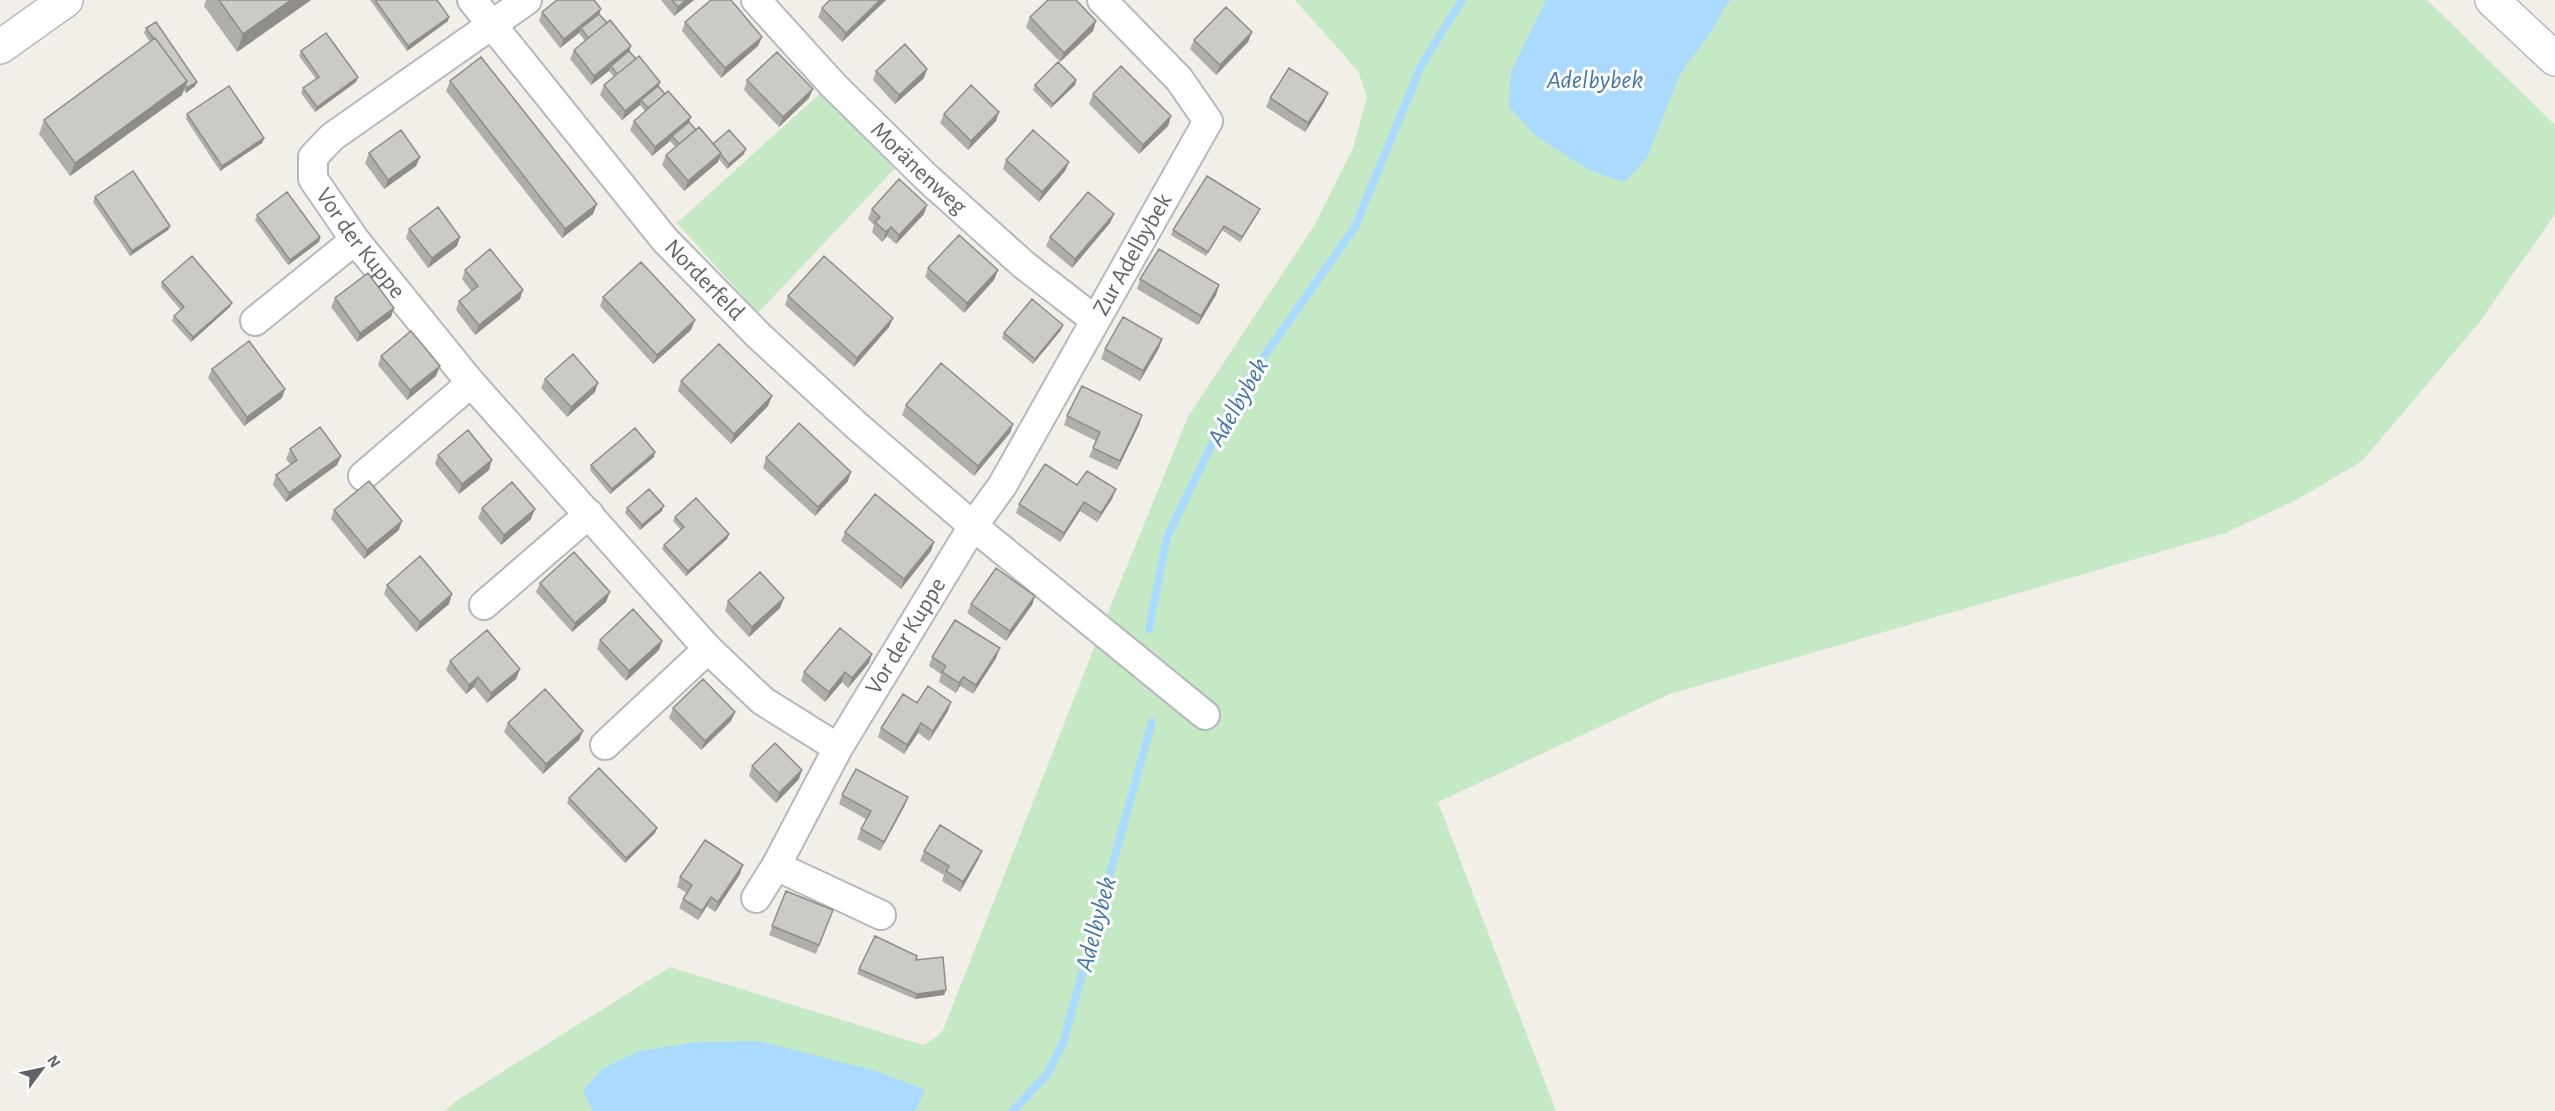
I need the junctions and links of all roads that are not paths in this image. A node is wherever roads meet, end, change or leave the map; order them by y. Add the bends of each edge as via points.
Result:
1 (66, 0) edge
2 (472, 0) edge
3 (527, 0) edge
4 (756, 0) edge
5 (1102, 0) edge
6 (2492, 0) edge
7 (491, 25) junction
8 (0, 46) edge
9 (2555, 59) edge
10 (355, 240) junction
11 (1095, 320) junction
12 (255, 321) dead end
13 (471, 383) junction
14 (363, 476) dead end
15 (589, 514) junction
16 (973, 526) junction
17 (484, 605) dead end
18 (708, 649) junction
19 (1205, 715) dead end
20 (605, 745) dead end
21 (838, 748) junction
22 (776, 866) junction
23 (756, 898) dead end
24 (881, 915) dead end

1 - 8 main road
2 - 7 street, Norderfeld
3 - 7 street
4 - 11 street, Moränenweg via 833,85 926,177 1024,265
5 - 11 street, Zur Adelbybek via 1179,79 1208,121
6 - 9 main road
7 - 10 street, Vor der Kuppe via 332,137 313,157 313,178
7 - 16 street, Norderfeld via 665,240 758,335
10 - 12 street
10 - 13 street, Vor der Kuppe
11 - 16 street, Zur Adelbybek via 1002,486
13 - 14 street
13 - 15 street, Vor der Kuppe
15 - 17 street
15 - 18 street, Vor der Kuppe
16 - 19 street, Norderfeld
16 - 21 street, Vor der Kuppe
18 - 20 street
18 - 21 street, Vor der Kuppe via 764,701
21 - 22 street, Vor der Kuppe
22 - 23 street, Vor der Kuppe
22 - 24 street

